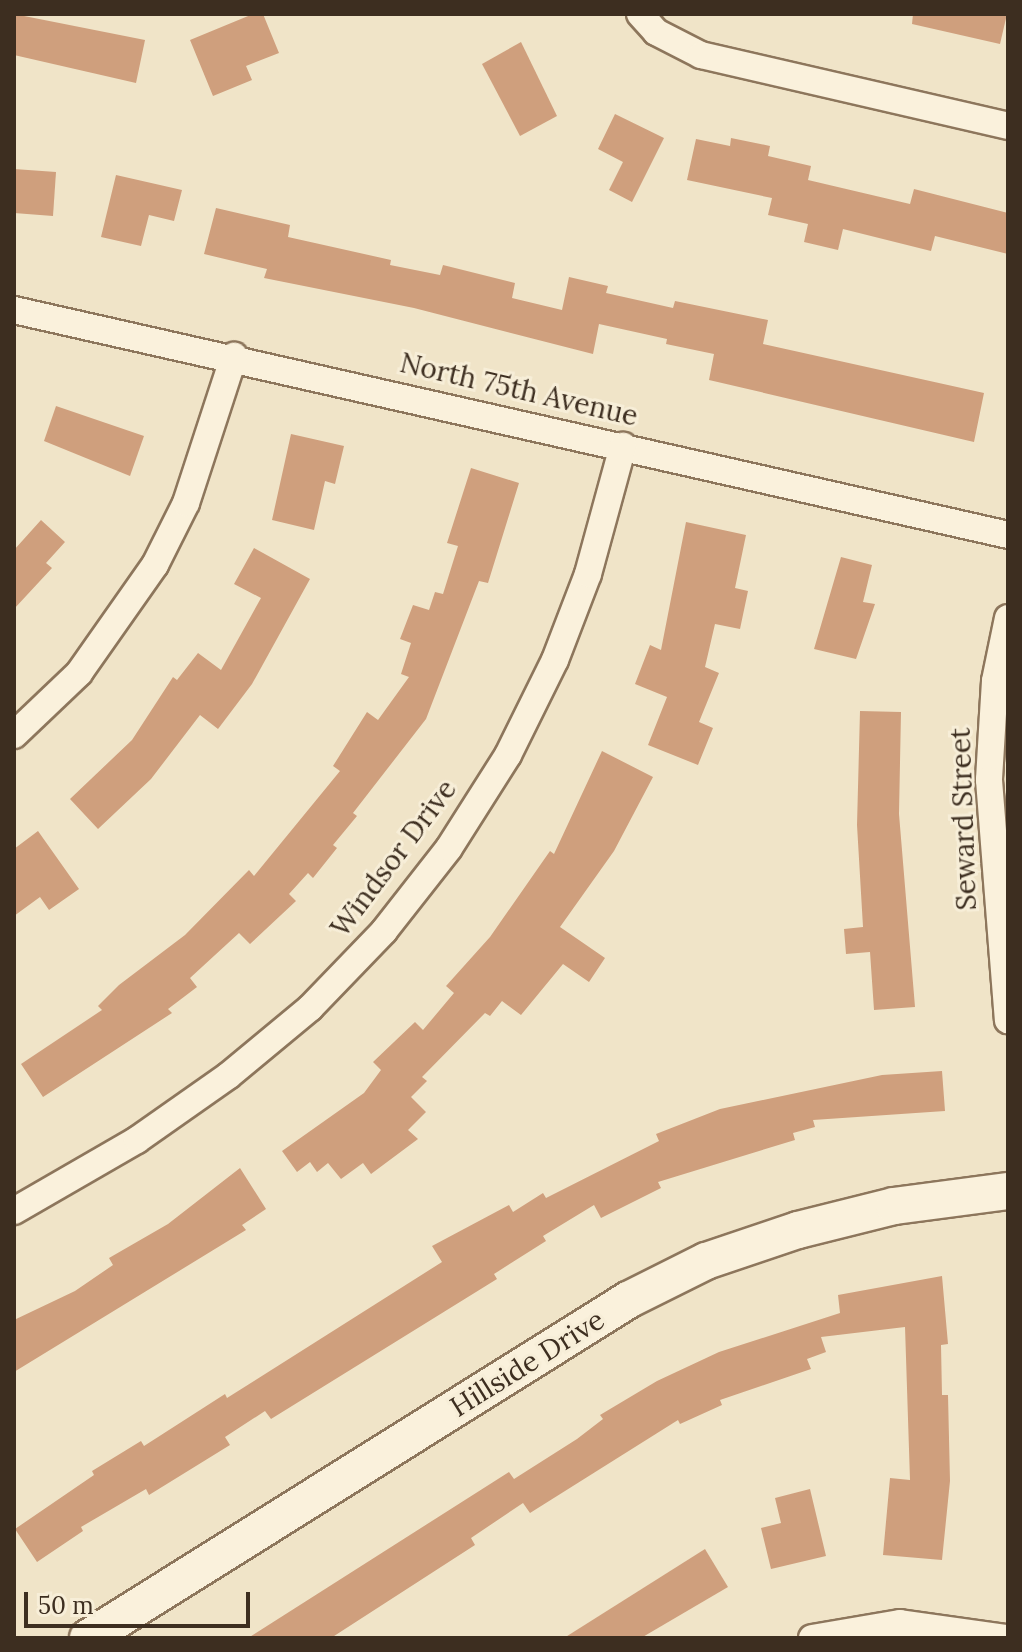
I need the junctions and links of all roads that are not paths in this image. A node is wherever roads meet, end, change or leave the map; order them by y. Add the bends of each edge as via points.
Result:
1 (640, 14) edge
2 (1008, 126) edge
3 (14, 310) edge
4 (234, 356) junction
5 (623, 446) junction
6 (1008, 535) edge
7 (1008, 618) edge
8 (14, 735) edge
9 (1008, 1020) edge
10 (1008, 1191) edge
11 (14, 1211) edge
12 (88, 1638) edge
13 (812, 1638) edge
14 (1007, 1638) edge

1 - 2 street via 677,46 701,55
3 - 4 street, North 75th Avenue
4 - 5 street, North 75th Avenue
4 - 8 street via 191,489 155,565 79,673
5 - 6 street, North 75th Avenue
5 - 11 street, Windsor Drive via 588,574 555,660 508,755 458,834 384,931 310,1008 228,1076 137,1140
7 - 9 street, Seward Street via 995,681 989,780
10 - 12 street, Hillside Drive via 894,1206 706,1261 628,1300
13 - 14 street via 900,1623

